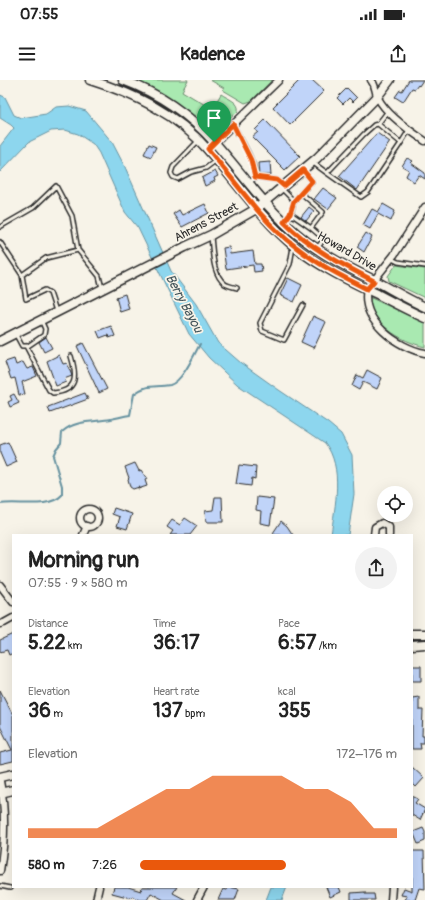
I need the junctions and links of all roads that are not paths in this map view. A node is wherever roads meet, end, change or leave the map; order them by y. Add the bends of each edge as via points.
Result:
1 (90, 80) edge
2 (123, 80) edge
3 (279, 80) edge
4 (371, 80) edge
5 (390, 80) edge
6 (106, 82) edge
7 (377, 97) junction
8 (388, 111) junction
9 (233, 124) junction
10 (378, 124) junction
11 (409, 130) junction
12 (199, 140) junction
13 (425, 141) edge
14 (214, 142) junction
15 (401, 143) junction
16 (208, 149) junction
17 (217, 160) junction
18 (312, 162) junction
19 (303, 170) junction
20 (327, 173) junction
21 (252, 180) junction
22 (283, 187) junction
23 (301, 193) junction
24 (294, 201) junction
25 (265, 202) junction
26 (425, 207) edge
27 (256, 209) junction
28 (290, 214) junction
29 (284, 222) junction
30 (0, 227) edge
31 (311, 228) junction
32 (211, 235) junction
33 (0, 242) edge
34 (293, 245) junction
35 (316, 249) junction
36 (78, 250) junction
37 (391, 258) junction
38 (425, 266) edge
39 (22, 275) junction
40 (374, 281) junction
41 (237, 288) dead end
42 (367, 289) junction
43 (102, 290) junction
44 (303, 306) dead end
45 (425, 307) edge
46 (57, 313) junction
47 (425, 318) edge
48 (41, 320) junction
49 (15, 333) junction
50 (0, 341) edge
51 (26, 346) junction
52 (425, 353) edge
53 (71, 356) dead end
54 (87, 526) dead end
55 (83, 534) edge
56 (374, 534) edge
57 (389, 534) edge
58 (0, 585) edge
59 (12, 601) edge
60 (12, 619) edge
61 (0, 624) edge
62 (413, 634) edge
63 (424, 634) edge
64 (424, 644) edge
65 (413, 645) edge
66 (12, 774) edge
67 (0, 777) edge
68 (0, 781) edge
69 (12, 790) edge
70 (1, 793) edge
71 (0, 871) edge
72 (0, 886) edge
73 (10, 888) dead end
74 (99, 888) edge
75 (203, 888) edge
76 (392, 888) edge
77 (96, 900) edge
78 (196, 900) edge
79 (391, 900) edge

1 - 6 main road, Howard Drive
2 - 14 main road, Howard Drive via 144,88 174,107
3 - 9 street
4 - 7 street via 376,86
5 - 7 main road, Ahrens Street
6 - 12 main road, Howard Drive via 159,108
7 - 8 street
7 - 18 main road, Ahrens Street
8 - 10 lane
8 - 11 street
9 - 14 street
9 - 21 lane via 251,160
10 - 15 lane
10 - 20 lane via 364,134
11 - 13 street
11 - 15 lane
12 - 16 main road, Howard Drive
12 - 17 lane via 173,168 173,177 178,179 206,168
14 - 16 street
14 - 21 main road, Howard Drive
15 - 20 lane via 368,192 361,197
16 - 17 main road, Howard Drive
17 - 27 main road, Howard Drive
18 - 19 main road, Ahrens Street
18 - 20 lane
19 - 22 main road, Ahrens Street
19 - 23 lane via 312,181
21 - 22 lane via 277,180
21 - 25 main road, Howard Drive
22 - 24 lane
22 - 25 main road, Ahrens Street
23 - 24 lane
23 - 31 lane via 323,212
24 - 28 lane
25 - 27 main road, Ahrens Street
25 - 29 main road, Howard Drive
26 - 37 street
27 - 32 main road, Ahrens Street
27 - 34 main road, Howard Drive
28 - 29 lane
28 - 31 lane
29 - 35 main road, Howard Drive
30 - 36 lane via 33,208 56,186 72,216
31 - 35 lane via 324,239
32 - 41 lane via 214,263 219,276 225,284
32 - 43 main road, Ahrens Street
33 - 39 lane
34 - 42 main road, Howard Drive via 333,272
34 - 44 lane via 290,264 260,323 262,331 284,340
35 - 40 main road, Howard Drive
36 - 39 lane via 46,258
36 - 43 lane via 99,276
37 - 38 lane via 398,262
37 - 40 street
39 - 46 lane via 26,299 45,290 50,293
40 - 42 street
40 - 45 main road, Howard Drive
42 - 47 main road, Howard Drive
42 - 52 street via 367,305 376,324 397,342
43 - 46 main road, Ahrens Street
46 - 48 main road, Ahrens Street
48 - 49 main road, Ahrens Street
48 - 51 lane via 45,329 44,335
49 - 50 main road, Ahrens Street
49 - 51 lane via 22,346
51 - 53 lane via 48,390 53,392 72,387 74,366
54 - 55 street
56 - 57 street via 374,527 382,523 389,527
58 - 59 street
60 - 61 street
62 - 63 main road
63 - 64 main road
64 - 65 main road
66 - 67 main road
68 - 70 street
69 - 70 main road
70 - 71 street via 4,839
72 - 73 lane
74 - 77 street
75 - 78 street
76 - 79 street

